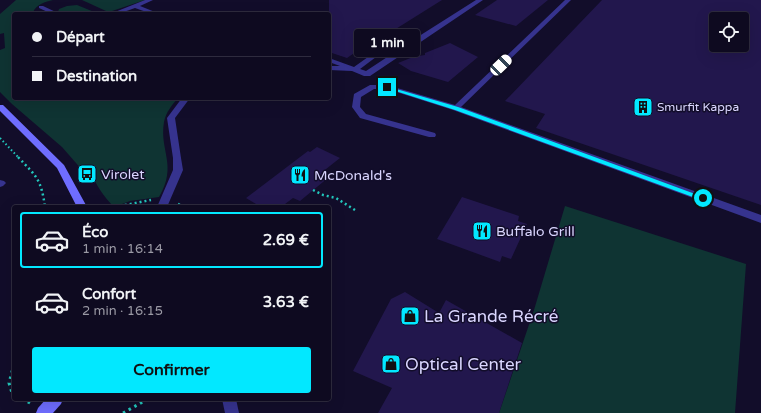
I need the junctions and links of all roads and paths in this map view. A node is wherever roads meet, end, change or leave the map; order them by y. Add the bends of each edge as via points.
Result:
1 (150, 0) edge
2 (480, 0) edge
3 (568, 0) edge
4 (135, 6) junction
5 (41, 7) dead end
6 (52, 12) edge
7 (118, 12) edge
8 (152, 12) edge
9 (406, 47) junction
10 (331, 61) edge
11 (331, 68) edge
12 (355, 69) junction
13 (184, 100) edge
14 (0, 107) edge
15 (456, 108) junction
16 (432, 135) dead end
17 (0, 138) edge
18 (313, 190) dead end
19 (158, 204) edge
20 (46, 205) edge
21 (81, 205) edge
22 (124, 205) edge
23 (355, 210) dead end
24 (761, 219) edge
25 (12, 372) edge
26 (12, 393) edge
27 (54, 401) edge
28 (144, 401) edge
29 (229, 401) edge
30 (43, 413) edge
31 (122, 413) edge
32 (232, 413) edge

1 - 4 street
2 - 9 street
3 - 15 street
4 - 7 street
4 - 8 street
5 - 6 street
9 - 12 street via 391,43
9 - 12 street via 368,74
10 - 12 street
11 - 12 street
13 - 19 street via 171,118 178,170
14 - 21 main road via 61,167
15 - 16 street via 387,87 373,87 357,96 356,107 364,116
15 - 24 street
17 - 20 path via 37,177
18 - 23 path via 336,198
19 - 22 path
25 - 26 path via 9,383
27 - 30 main road
28 - 31 path
29 - 32 street

